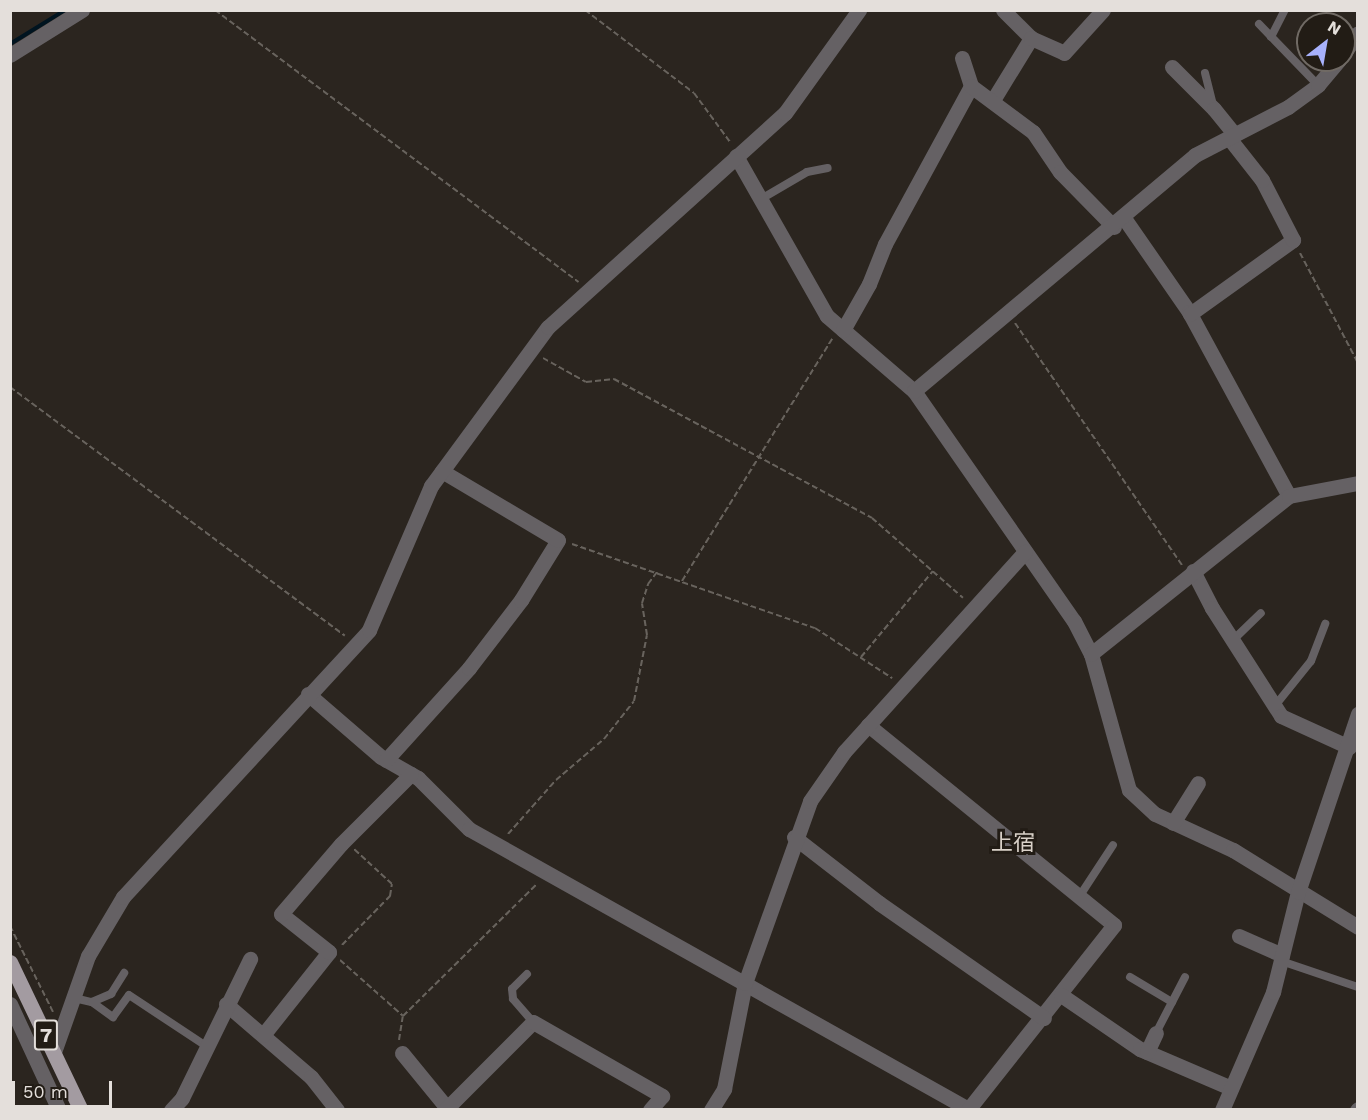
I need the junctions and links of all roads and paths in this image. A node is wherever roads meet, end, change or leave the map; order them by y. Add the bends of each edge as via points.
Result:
1 (82, 10) edge
2 (215, 10) edge
3 (585, 10) edge
4 (859, 10) edge
5 (1003, 10) edge
6 (1102, 10) edge
7 (1286, 10) edge
8 (1260, 24) dead end
9 (1271, 37) junction
10 (1031, 38) junction
11 (10, 55) edge
12 (962, 58) dead end
13 (1172, 67) dead end
14 (1329, 72) edge
15 (1205, 73) dead end
16 (1318, 85) junction
17 (971, 86) junction
18 (993, 100) junction
19 (1214, 109) junction
20 (1232, 137) junction
21 (736, 156) junction
22 (828, 168) dead end
23 (761, 199) junction
24 (1119, 222) junction
25 (1293, 240) junction
26 (587, 288) junction
27 (1008, 314) junction
28 (1190, 314) junction
29 (842, 328) junction
30 (530, 351) junction
31 (1358, 363) edge
32 (10, 387) edge
33 (915, 391) junction
34 (759, 457) junction
35 (442, 471) junction
36 (1358, 483) edge
37 (1289, 496) junction
38 (558, 540) junction
39 (1025, 552) junction
40 (933, 571) junction
41 (657, 572) junction
42 (1191, 573) junction
43 (682, 581) junction
44 (974, 608) junction
45 (1261, 613) dead end
46 (1325, 624) dead end
47 (1232, 642) junction
48 (357, 645) junction
49 (1091, 654) junction
50 (861, 657) junction
51 (903, 686) junction
52 (308, 694) junction
53 (1274, 707) junction
54 (1358, 714) edge
55 (868, 725) junction
56 (1349, 747) junction
57 (386, 760) junction
58 (411, 774) junction
59 (1198, 783) dead end
60 (1173, 823) junction
61 (794, 837) junction
62 (345, 840) junction
63 (498, 845) junction
64 (1113, 845) dead end
65 (547, 872) junction
66 (1298, 892) junction
67 (1079, 897) junction
68 (10, 926) edge
69 (1358, 927) edge
70 (1239, 936) dead end
71 (331, 953) junction
72 (1281, 958) junction
73 (250, 959) dead end
74 (10, 962) edge
75 (124, 974) dead end
76 (527, 974) dead end
77 (1130, 976) dead end
78 (1185, 976) dead end
79 (745, 983) junction
80 (1358, 987) edge
81 (1061, 995) junction
82 (74, 998) junction
83 (92, 1002) junction
84 (1172, 1002) junction
85 (10, 1004) edge
86 (226, 1004) junction
87 (403, 1016) junction
88 (1044, 1018) junction
89 (533, 1022) junction
90 (62, 1031) junction
91 (1156, 1033) joint
92 (263, 1035) junction
93 (206, 1046) junction
94 (54, 1052) junction
95 (1147, 1052) junction
96 (402, 1053) joint
97 (65, 1076) junction
98 (48, 1083) junction
99 (1231, 1088) junction
100 (446, 1109) edge
101 (969, 1109) edge
102 (59, 1110) edge
103 (81, 1110) edge
104 (171, 1110) edge
105 (337, 1110) edge
106 (650, 1110) edge
107 (711, 1110) edge
108 (1222, 1110) edge

1 - 11 street
2 - 26 path
3 - 21 path via 694,93 729,138
4 - 21 street via 785,113
5 - 10 street
6 - 10 street via 1064,53
7 - 9 lane
8 - 9 lane
9 - 16 lane
10 - 18 street
12 - 17 street
13 - 19 street
14 - 16 street
15 - 19 lane
16 - 20 street via 1288,107
17 - 18 street
17 - 29 street via 885,244 869,284
18 - 24 street via 1033,132 1060,172
19 - 20 street
20 - 24 street via 1195,155
20 - 25 street via 1262,180
21 - 23 street
21 - 26 street
22 - 23 lane via 807,172
23 - 29 street via 827,315
24 - 27 street
24 - 28 street
25 - 28 street
25 - 31 path
26 - 30 street
27 - 33 street
27 - 42 path
28 - 37 street
29 - 33 street
29 - 34 path
30 - 34 path via 580,381 614,379
30 - 35 street
32 - 48 path
33 - 39 street
34 - 40 path via 872,518
34 - 43 path
35 - 38 street
35 - 48 street via 413,521 379,614
36 - 37 street
37 - 42 street
38 - 41 path
38 - 57 street via 521,600 469,668
39 - 44 street
39 - 49 street via 1074,621
40 - 44 path
40 - 50 path
41 - 43 path
41 - 63 path via 642,603 647,635 634,701 604,739 556,780
42 - 47 street
42 - 49 street
43 - 50 path via 815,628
44 - 51 street
45 - 47 lane
46 - 53 lane via 1311,662
47 - 53 street
48 - 52 street
49 - 60 street via 1129,790 1155,814
50 - 51 path
51 - 55 street
52 - 57 street
52 - 82 street via 123,897 88,956
53 - 56 street via 1281,716 1307,731
54 - 56 street
55 - 61 street via 810,801
55 - 67 street
56 - 66 street
57 - 58 street
58 - 62 street
58 - 63 street via 469,829
59 - 60 street
60 - 66 street via 1233,850
61 - 79 street
61 - 88 street via 879,903
62 - 71 path via 392,884 390,896
62 - 71 street via 281,914
63 - 65 street
64 - 67 lane
65 - 79 street
65 - 87 path
66 - 69 street
66 - 72 street
67 - 81 street via 1114,926
68 - 90 path
70 - 72 street
71 - 87 path
71 - 92 street
72 - 80 lane
72 - 99 street via 1273,992
73 - 86 street
74 - 94 main road, 7
75 - 83 lane via 111,994
76 - 89 lane via 512,989 513,999
77 - 84 lane
78 - 84 lane
79 - 101 street
79 - 107 street via 724,1089
81 - 88 street
81 - 95 street via 1118,1037
82 - 83 lane
82 - 90 street
83 - 93 lane via 113,1017 129,995
84 - 91 lane
85 - 98 street
86 - 92 street
86 - 93 street
87 - 96 path via 399,1036
88 - 101 street
89 - 100 street
89 - 106 street via 662,1096
90 - 94 street
91 - 95 street
92 - 105 street via 311,1077
93 - 104 street via 182,1098
94 - 97 main road, 7
95 - 99 street
96 - 100 street
97 - 98 street
97 - 103 main road, 7
98 - 102 street
99 - 108 street

